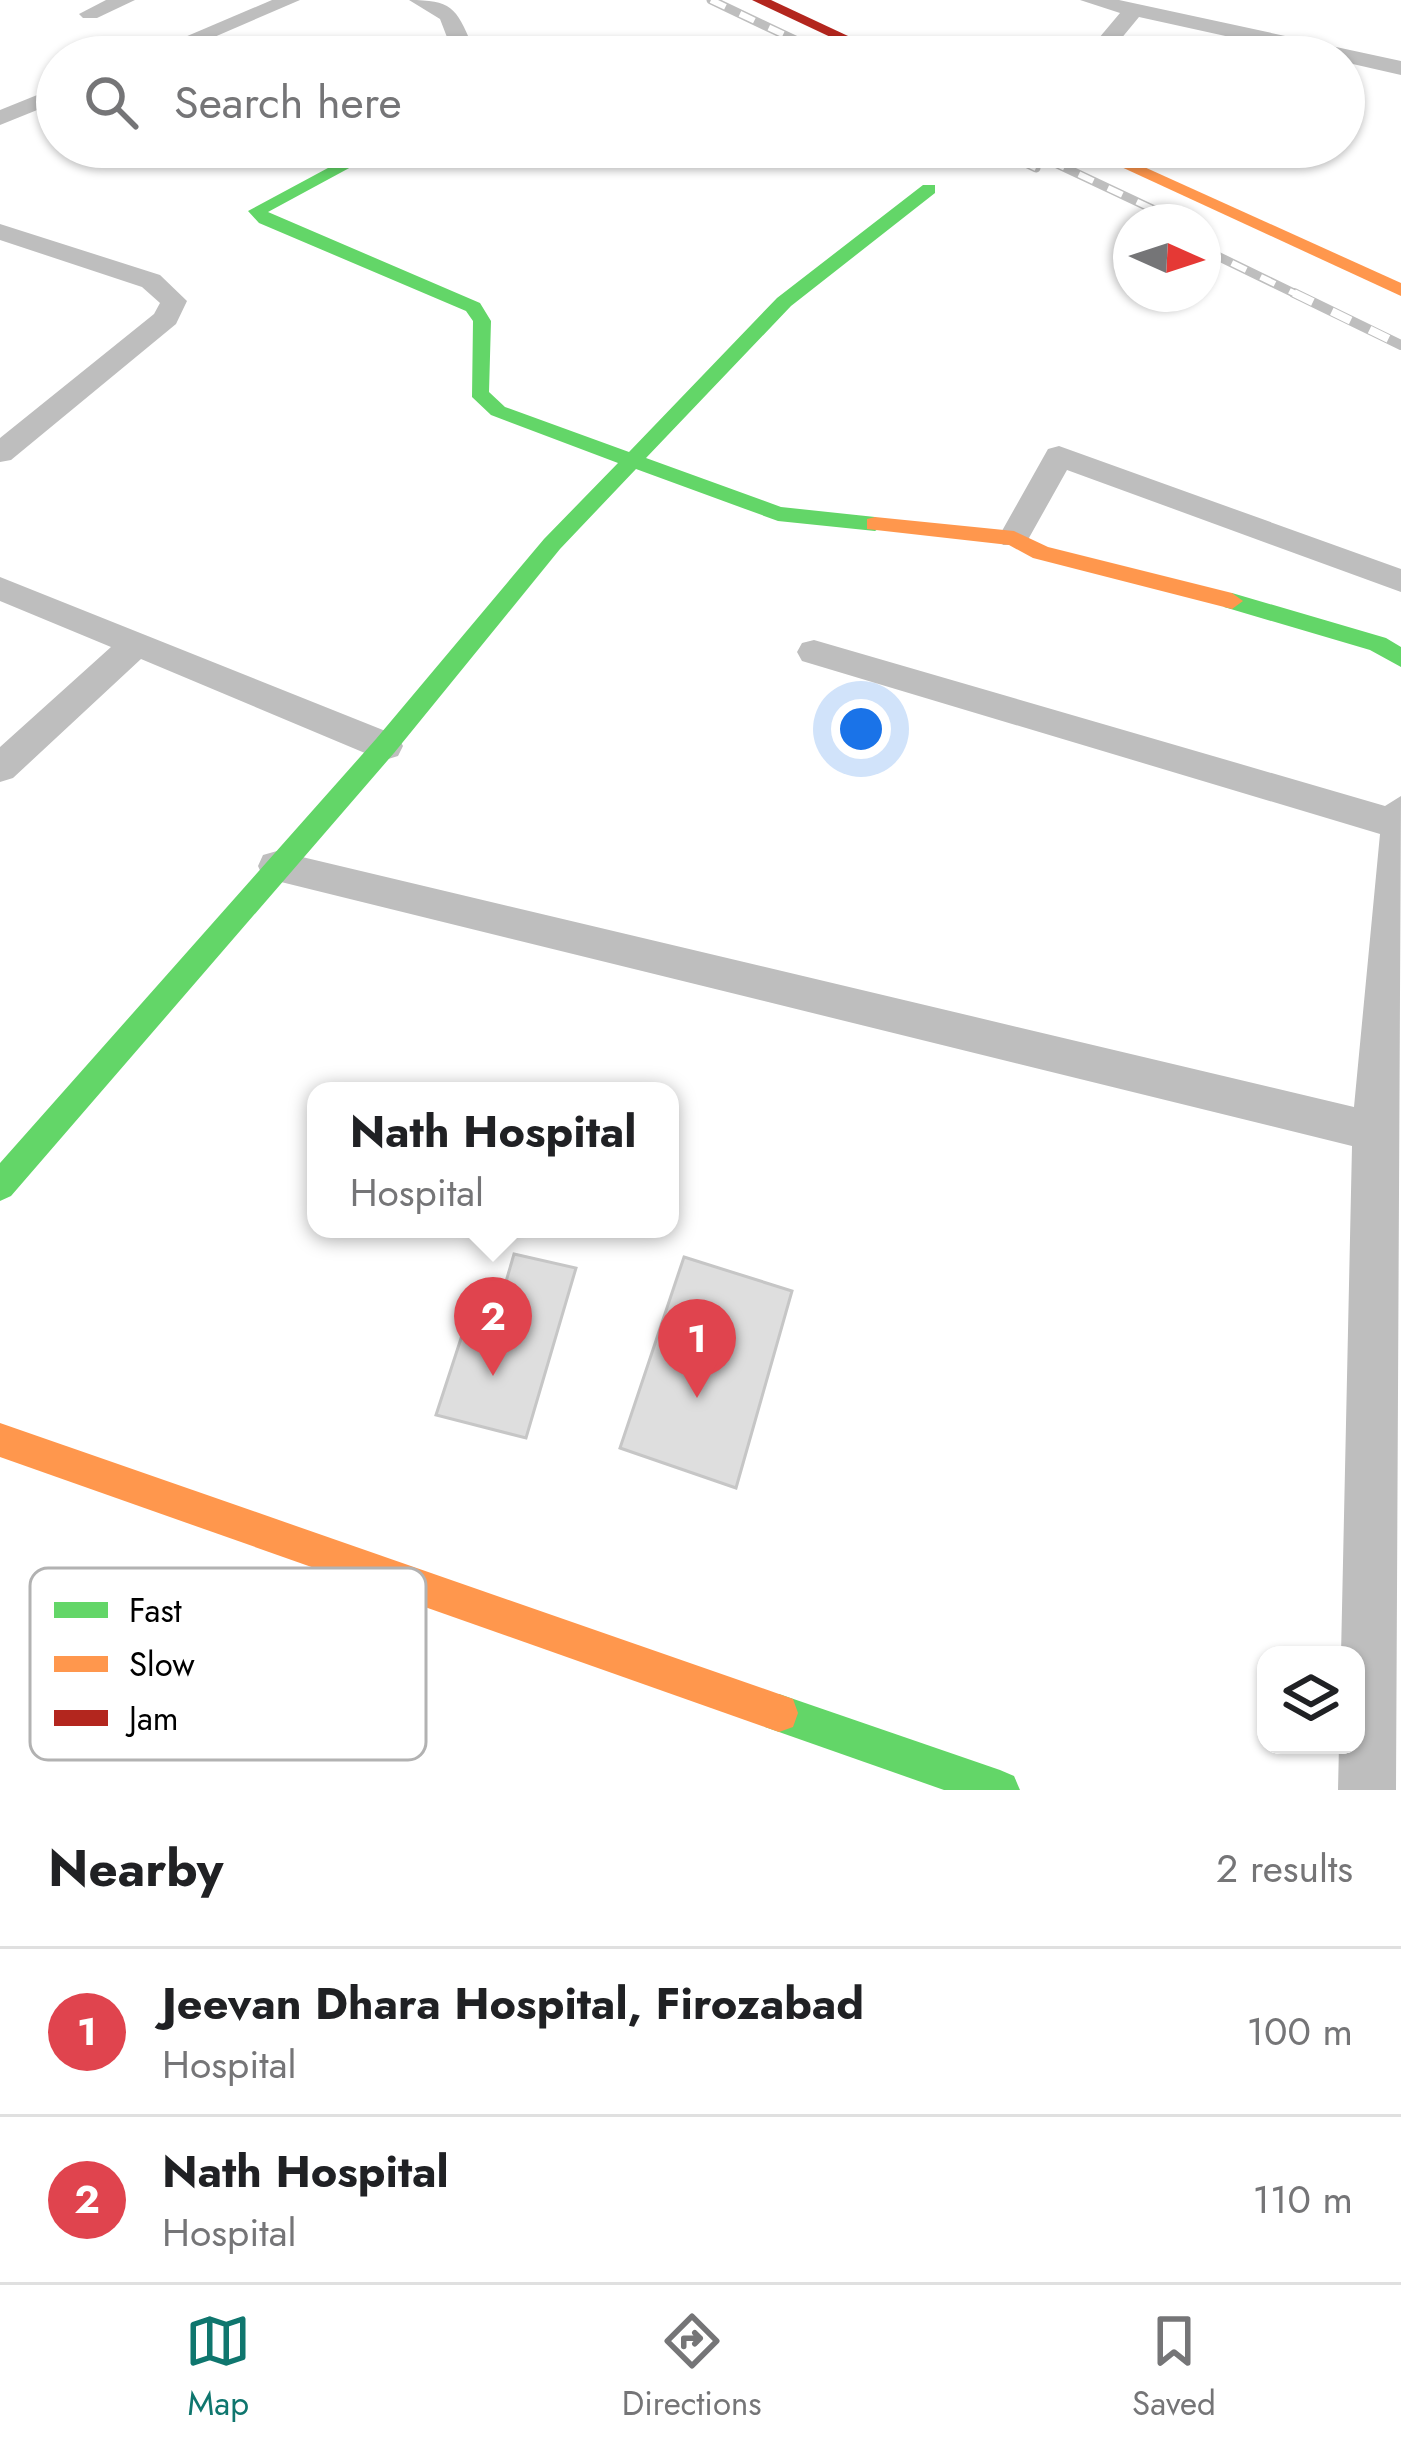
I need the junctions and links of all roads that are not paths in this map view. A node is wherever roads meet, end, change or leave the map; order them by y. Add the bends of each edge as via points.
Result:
1 (125, 0) edge
2 (290, 0) edge
3 (419, 0) edge
4 (759, 0) edge
5 (1090, 0) edge
6 (1132, 12) junction
7 (90, 14) dead end
8 (204, 36) edge
9 (457, 36) edge
10 (839, 36) edge
11 (1112, 36) edge
12 (1282, 36) edge
13 (1365, 58) edge
14 (1401, 68) edge
15 (36, 101) edge
16 (4, 112) edge
17 (337, 168) edge
18 (1132, 168) edge
19 (929, 189) dead end
20 (0, 232) edge
21 (1401, 290) edge
22 (0, 453) edge
23 (633, 458) junction
24 (1014, 538) junction
25 (1401, 581) edge
26 (0, 588) edge
27 (135, 645) junction
28 (814, 652) dead end
29 (1401, 658) edge
30 (385, 746) junction
31 (0, 768) edge
32 (1400, 818) edge
33 (277, 866) junction
34 (1388, 1135) edge
35 (0, 1186) edge
36 (0, 1440) edge
37 (1387, 1444) edge
38 (366, 1568) edge
39 (426, 1589) edge
40 (1000, 1790) edge
41 (1367, 1790) edge

1 - 7 street
2 - 8 street
3 - 9 street via 449,16
4 - 10 street
5 - 6 street
6 - 11 street
6 - 12 street via 1211,17
13 - 14 street
15 - 16 street
17 - 23 street via 257,211 473,307 482,321 479,393 498,410
18 - 21 street
19 - 23 street via 784,302
20 - 22 street via 151,280 174,301 166,319
23 - 24 street via 778,514
23 - 30 street
24 - 25 street via 1059,456
24 - 29 street via 1040,553 1378,644
26 - 27 street
27 - 30 street
27 - 31 street
28 - 32 street
30 - 33 street
32 - 34 street
33 - 34 street
33 - 35 street
34 - 37 street
36 - 38 street
37 - 41 street
39 - 40 street

